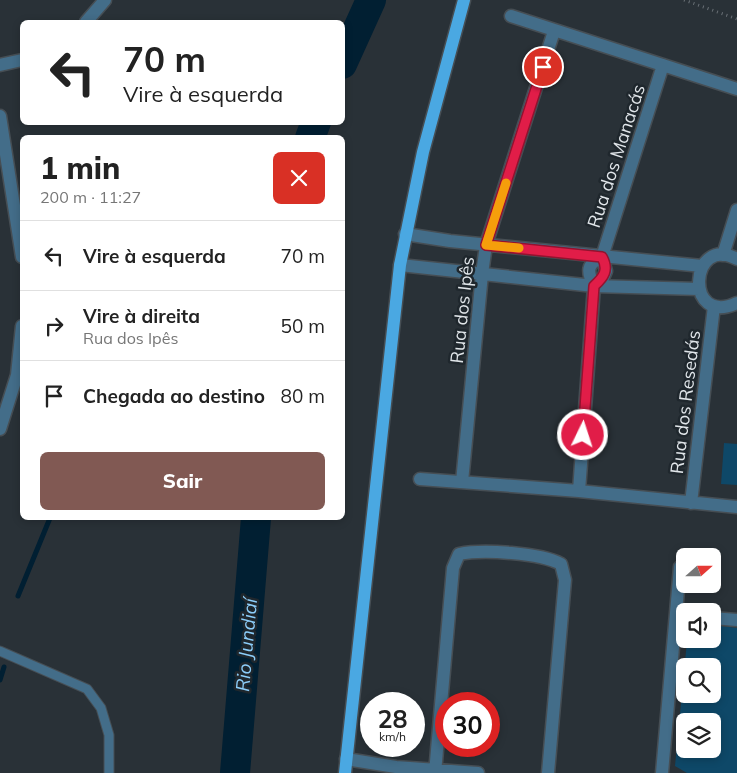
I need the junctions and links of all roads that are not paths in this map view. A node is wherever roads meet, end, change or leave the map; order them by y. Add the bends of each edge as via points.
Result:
1 (105, 0) edge
2 (464, 0) edge
3 (511, 16) dead end
4 (88, 20) edge
5 (554, 31) junction
6 (20, 60) edge
7 (0, 65) edge
8 (663, 65) junction
9 (737, 89) edge
10 (0, 116) edge
11 (737, 210) edge
12 (406, 234) junction
13 (20, 244) edge
14 (486, 245) junction
15 (723, 255) junction
16 (602, 257) junction
17 (737, 259) edge
18 (400, 265) junction
19 (702, 266) junction
20 (482, 274) junction
21 (594, 286) junction
22 (699, 289) junction
23 (737, 304) edge
24 (714, 306) junction
25 (20, 350) edge
26 (0, 429) edge
27 (420, 479) dead end
28 (462, 482) junction
29 (579, 491) junction
30 (690, 503) junction
31 (737, 508) edge
32 (721, 619) edge
33 (737, 620) edge
34 (677, 648) edge
35 (0, 651) edge
36 (346, 759) junction
37 (435, 771) edge
38 (108, 773) edge
39 (344, 773) edge
40 (478, 773) edge
41 (548, 773) edge
42 (662, 773) edge

1 - 4 street
2 - 12 main road via 422,152
3 - 5 street
5 - 8 street
5 - 14 street, Rua dos Ipês
6 - 7 street
8 - 9 street
8 - 16 street, Rua dos Manacás
10 - 13 street
11 - 15 street
12 - 14 street
12 - 18 main road
14 - 16 street
14 - 20 street, Rua dos Ipês
15 - 17 street
15 - 19 street via 715,256
16 - 19 street
16 - 21 street, Rua dos Manacás via 588,266
18 - 20 street
18 - 36 main road
19 - 22 street via 697,281
20 - 21 street
20 - 28 street, Rua dos Ipês
21 - 22 street
21 - 29 street, Rua dos Manacás
22 - 24 street
23 - 24 street
24 - 30 street, Rua dos Resedás
25 - 26 street via 18,375
27 - 28 street
28 - 29 street
29 - 30 street
30 - 31 street
32 - 33 street
34 - 42 street
35 - 38 lane via 88,689 101,708 109,735
36 - 37 street
36 - 39 main road
37 - 40 street
37 - 41 street via 453,568 459,554 473,551 549,557 561,564 565,580

